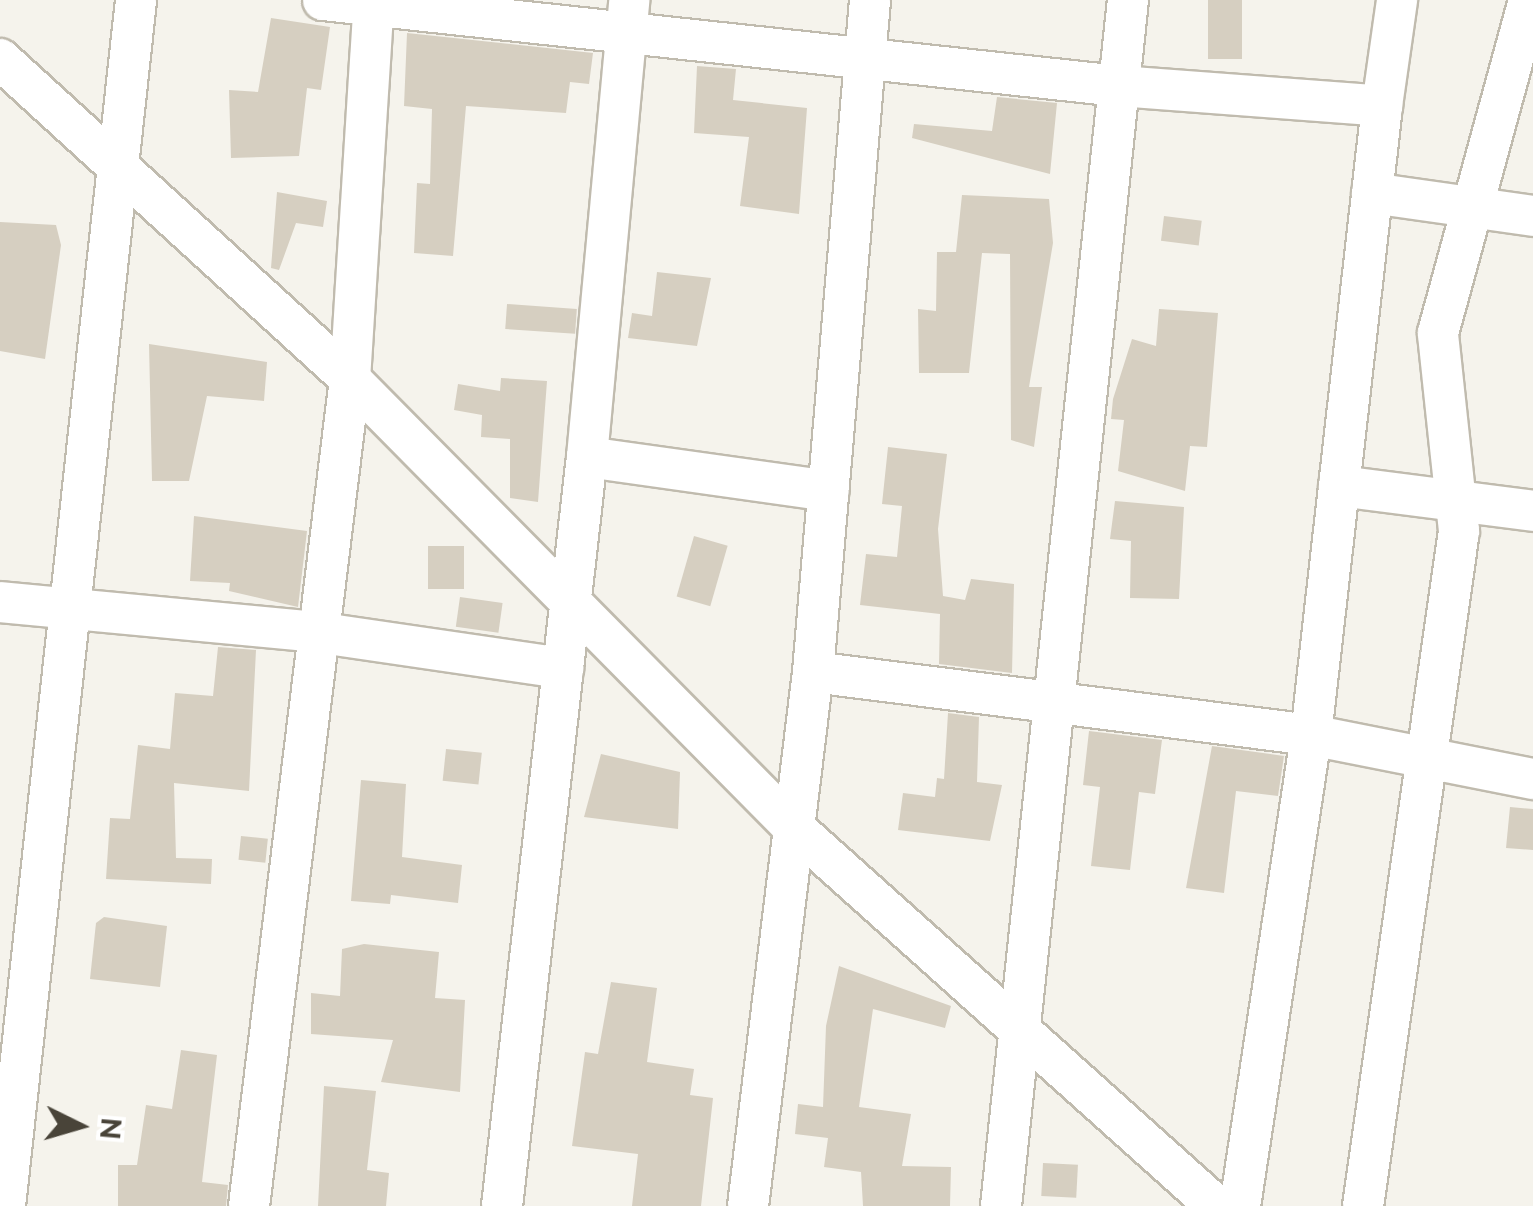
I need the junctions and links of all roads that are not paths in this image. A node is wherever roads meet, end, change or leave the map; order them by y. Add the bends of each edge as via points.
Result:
1 (136, 0) edge
2 (323, 0) edge
3 (870, 0) edge
4 (1128, 0) edge
5 (1397, 0) edge
6 (1530, 0) edge
7 (373, 2) edge
8 (627, 18) edge
9 (0, 59) edge
10 (864, 60) junction
11 (1119, 86) junction
12 (1382, 106) junction
13 (117, 162) junction
14 (1372, 192) junction
15 (1474, 209) junction
16 (1533, 216) edge
17 (350, 379) junction
18 (588, 456) junction
19 (1339, 486) junction
20 (829, 491) junction
21 (1460, 503) junction
22 (1533, 511) edge
23 (0, 602) edge
24 (571, 611) junction
25 (70, 612) junction
26 (315, 632) junction
27 (563, 668) junction
28 (813, 672) junction
29 (1056, 704) junction
30 (1311, 735) junction
31 (1431, 762) junction
32 (1533, 779) edge
33 (791, 826) junction
34 (1019, 1030) junction
35 (5, 1206) edge
36 (249, 1206) edge
37 (502, 1206) edge
38 (748, 1206) edge
39 (1000, 1206) edge
40 (1216, 1206) edge
41 (1240, 1206) edge
42 (1363, 1206) edge

1 - 13 street
2 - 7 street
3 - 10 street
4 - 11 street
5 - 12 street
6 - 15 street
7 - 8 street
7 - 17 street
8 - 10 street
8 - 18 street
9 - 13 street
10 - 11 street
10 - 20 street
11 - 12 street
11 - 29 street
12 - 14 street
13 - 17 street
13 - 25 street
14 - 15 street
14 - 19 street
15 - 16 street
15 - 21 street via 1438,332
17 - 24 street
17 - 26 street
18 - 20 street
18 - 24 street
19 - 21 street
19 - 30 street
20 - 28 street
21 - 22 street
21 - 31 street
23 - 25 street
24 - 27 street
24 - 33 street
25 - 26 street
25 - 35 street
26 - 27 street
26 - 36 street
27 - 37 street
28 - 29 street
28 - 33 street
29 - 30 street
29 - 34 street
30 - 31 street
30 - 41 street
31 - 32 street
31 - 42 street
33 - 34 street
33 - 38 street
34 - 39 street
34 - 40 street

